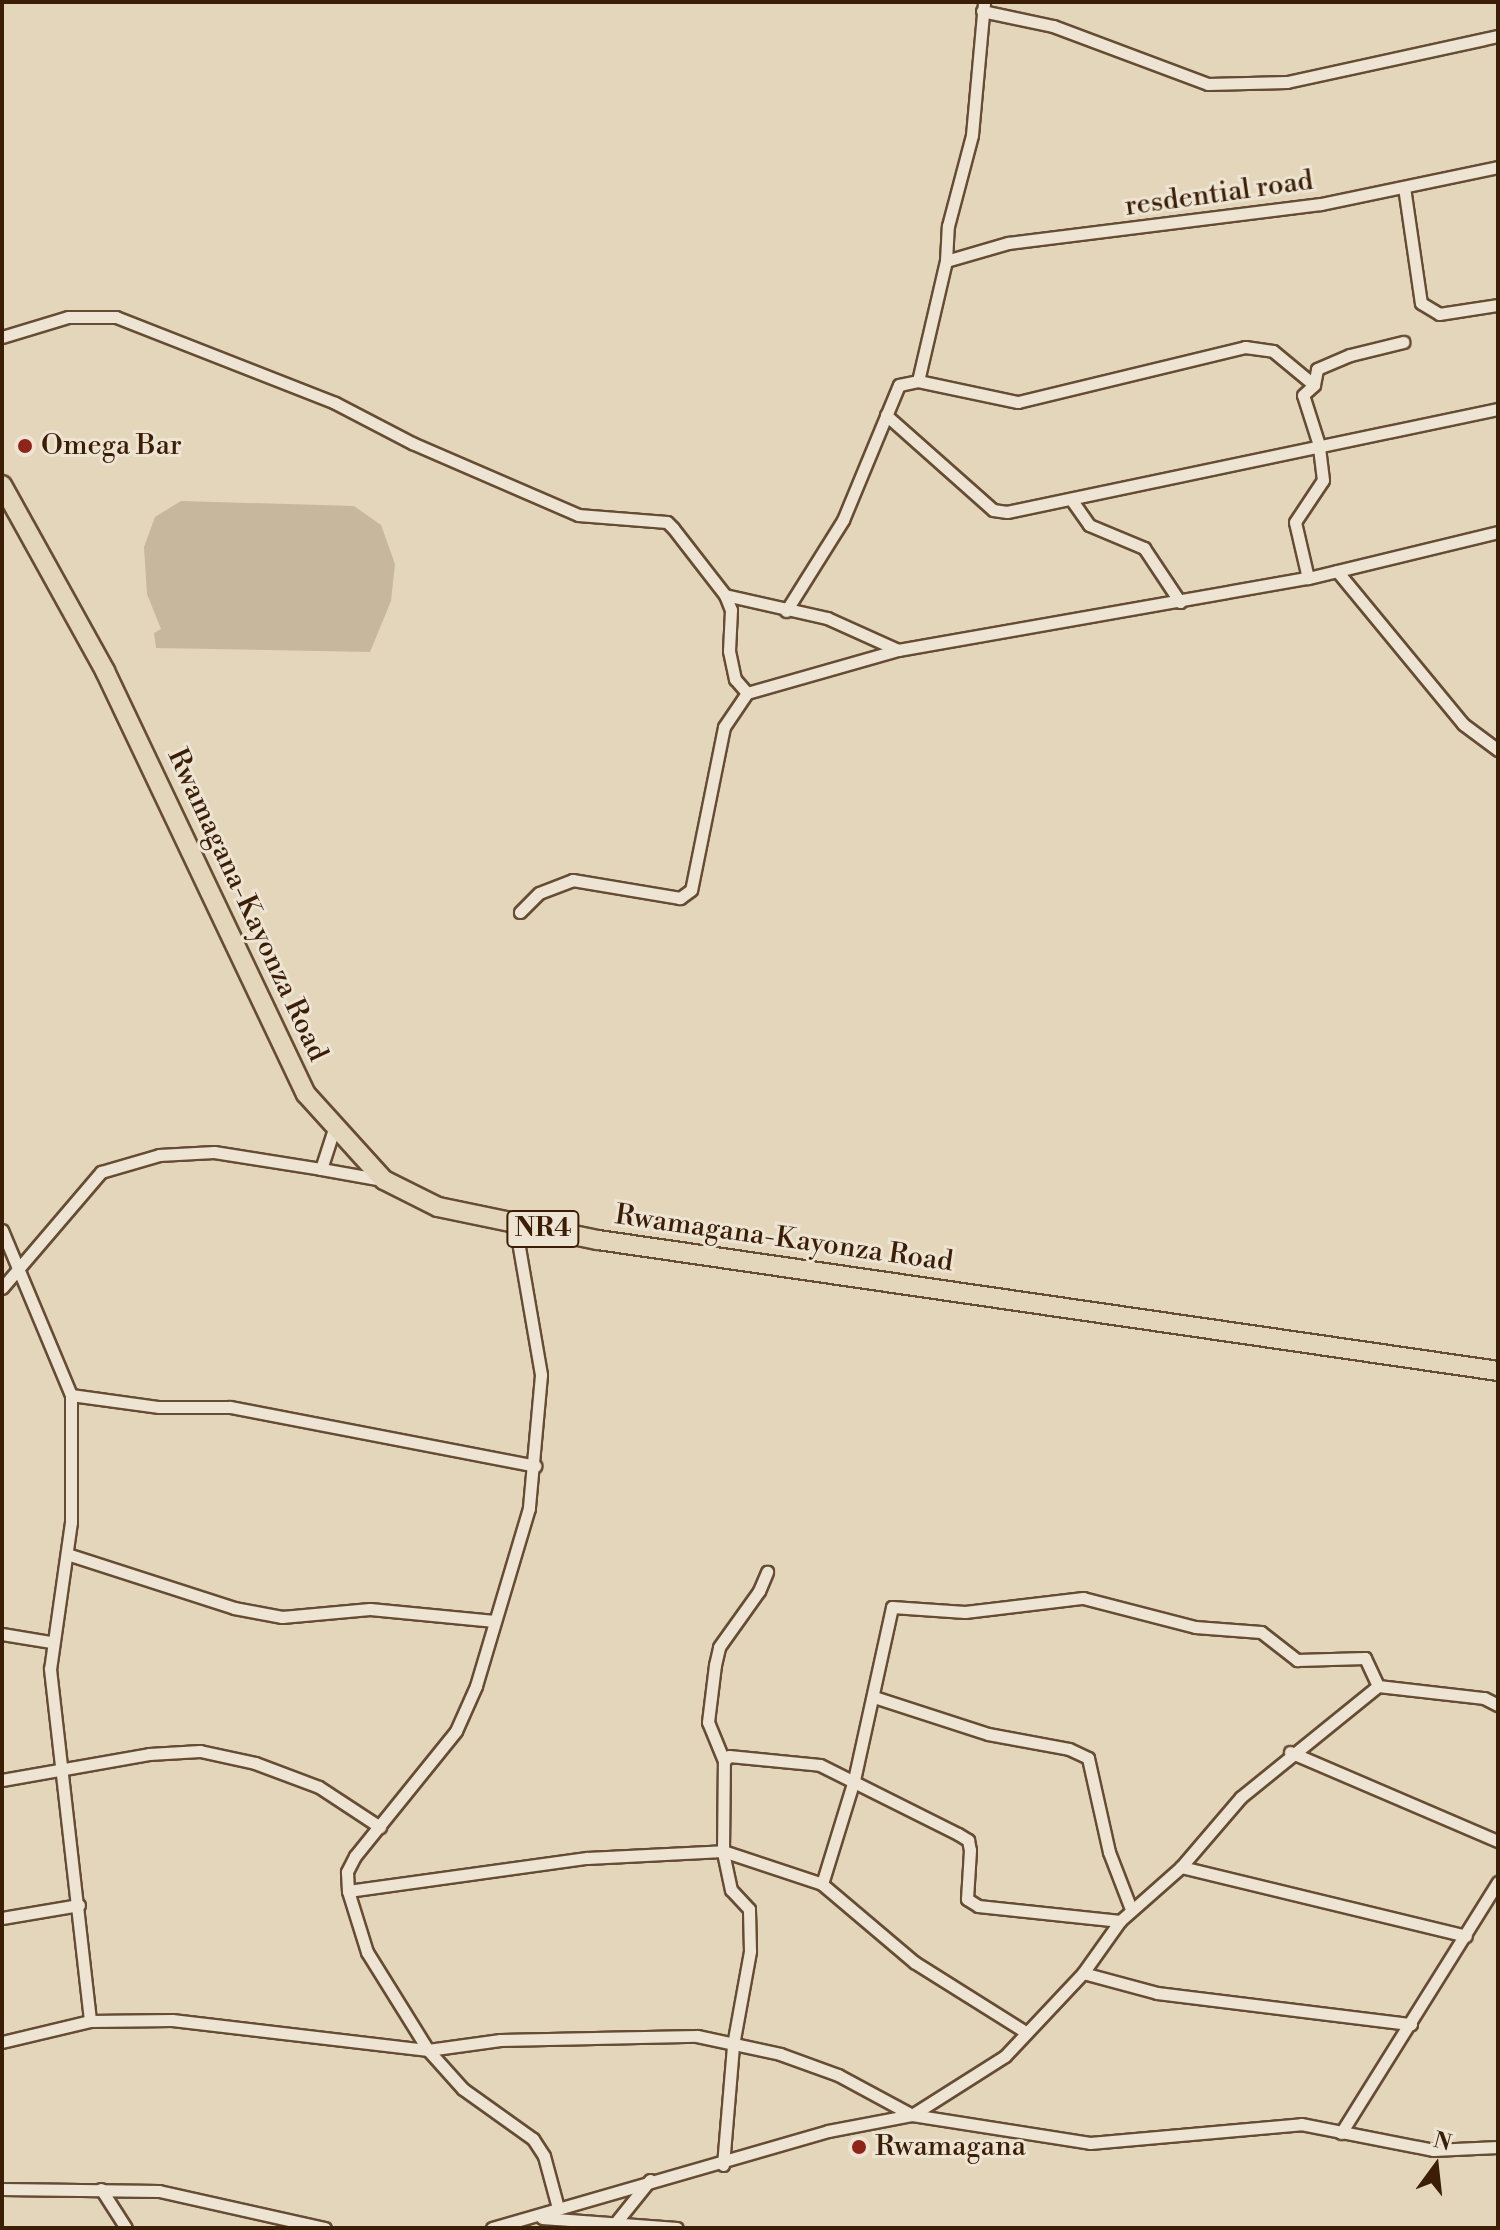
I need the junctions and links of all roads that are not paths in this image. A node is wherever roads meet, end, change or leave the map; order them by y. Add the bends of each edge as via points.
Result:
1 (983, 7) edge
2 (1498, 36) edge
3 (1498, 167) edge
4 (1404, 187) junction
5 (946, 261) junction
6 (1498, 305) edge
7 (2, 337) edge
8 (1403, 342) dead end
9 (918, 381) junction
10 (1314, 385) junction
11 (1498, 409) edge
12 (886, 415) junction
13 (1319, 445) junction
14 (2, 485) edge
15 (1073, 502) junction
16 (1498, 532) edge
17 (1337, 571) junction
18 (1308, 578) junction
19 (725, 595) junction
20 (1180, 602) junction
21 (786, 611) junction
22 (898, 650) junction
23 (747, 693) junction
24 (1498, 750) edge
25 (520, 912) dead end
26 (334, 1129) junction
27 (321, 1169) junction
28 (384, 1180) junction
29 (515, 1224) junction
30 (4, 1237) edge
31 (22, 1268) junction
32 (2, 1288) edge
33 (1498, 1371) edge
34 (71, 1395) junction
35 (535, 1466) junction
36 (67, 1554) junction
37 (767, 1572) dead end
38 (494, 1621) junction
39 (2, 1634) edge
40 (51, 1642) junction
41 (1378, 1686) junction
42 (874, 1697) junction
43 (1498, 1705) edge
44 (1290, 1752) junction
45 (724, 1761) junction
46 (63, 1768) junction
47 (2, 1780) edge
48 (854, 1780) junction
49 (380, 1827) junction
50 (1498, 1841) edge
51 (723, 1851) junction
52 (1181, 1867) junction
53 (1498, 1882) edge
54 (822, 1884) junction
55 (348, 1891) junction
56 (79, 1905) junction
57 (1131, 1909) junction
58 (2, 1918) edge
59 (1120, 1921) junction
60 (1466, 1936) junction
61 (1083, 1973) junction
62 (90, 2021) junction
63 (1411, 2024) junction
64 (1024, 2031) junction
65 (2, 2042) edge
66 (733, 2045) junction
67 (428, 2050) junction
68 (912, 2115) junction
69 (1341, 2133) junction
70 (1498, 2147) edge
71 (723, 2165) junction
72 (651, 2179) junction
73 (2, 2189) edge
74 (101, 2189) junction
75 (558, 2208) junction
76 (542, 2218) junction
77 (614, 2225) edge
78 (126, 2228) edge
79 (325, 2228) edge
80 (492, 2228) edge
81 (677, 2228) edge

1 - 2 street via 1053,26 1208,84 1287,82
1 - 5 street via 972,135 948,226
3 - 4 street, resdential road
4 - 5 street, resdential road via 1203,221 1008,243
4 - 6 street via 1421,303 1435,313
5 - 9 street
7 - 19 street via 68,317 116,317 335,403 412,443 578,515 667,522
8 - 10 street via 1329,363 1317,369
9 - 10 street via 1018,402 1245,347 1273,351
9 - 12 street via 899,385
10 - 13 street via 1303,395
11 - 13 street
12 - 15 street via 993,510
12 - 21 street via 843,520
13 - 15 street
13 - 18 street via 1321,486 1295,522
14 - 26 highway, Rwamagana-Kayonza Road / NR4 via 105,671 306,1094
15 - 20 street via 1089,525 1144,548
16 - 17 street
17 - 18 street
17 - 24 street via 1463,724
18 - 20 street
19 - 21 street
19 - 23 street via 731,610 729,651 735,679
20 - 22 street
21 - 22 street via 827,618
22 - 23 street
23 - 25 street via 724,727 688,896 573,880 539,893
26 - 27 street
26 - 28 highway, Rwamagana-Kayonza Road / NR4
27 - 28 street
27 - 31 street via 214,1152 125,1163 101,1172
28 - 29 highway, Rwamagana-Kayonza Road / NR4 via 438,1207
29 - 33 highway, Rwamagana-Kayonza Road / NR4
29 - 35 street via 540,1349
30 - 31 street
31 - 32 street
31 - 34 street
34 - 35 street via 159,1407 230,1407
34 - 36 street
35 - 38 street via 529,1508
36 - 38 street via 234,1608 282,1617 370,1609
36 - 40 street
37 - 45 street via 719,1647 708,1722
38 - 49 street via 476,1686 456,1731
39 - 40 street
40 - 46 street
41 - 42 street via 1365,1658 1297,1660 1261,1632 1195,1627 1071,1597 965,1612 892,1607
41 - 43 street via 1484,1698
41 - 44 street
42 - 48 street
42 - 57 street via 1009,1740 1069,1749 1088,1758 1109,1852
44 - 50 street
44 - 52 street via 1241,1797
45 - 48 street via 738,1753 794,1759
45 - 51 street
46 - 47 street
46 - 49 street via 200,1751 255,1763 319,1787
46 - 56 street
48 - 54 street
48 - 59 street via 968,1840 964,1887 967,1899 978,1906
49 - 55 street via 355,1856 347,1872
51 - 54 street
51 - 55 street via 587,1858
51 - 66 street via 731,1890 749,1909 750,1951
52 - 57 street
52 - 60 street
53 - 60 street
54 - 64 street via 914,1962
55 - 67 street via 367,1952
56 - 58 street
56 - 62 street
57 - 59 street
59 - 61 street
60 - 63 street
61 - 63 street via 1186,1997 1342,2011
61 - 64 street
62 - 65 street
62 - 67 street via 172,2020
63 - 69 street
64 - 68 street via 990,2068
66 - 67 street via 697,2036 647,2036 500,2040
66 - 68 street via 780,2054 838,2075
66 - 71 street
67 - 75 street via 463,2089 533,2139 544,2156
68 - 69 street via 1090,2143 1272,2125 1301,2124
68 - 71 street via 828,2131
69 - 70 street via 1433,2150
71 - 72 street
72 - 75 street
72 - 77 street
73 - 74 street
74 - 78 street
74 - 79 street via 195,2197
75 - 76 street
76 - 77 street
76 - 80 street
77 - 81 street

